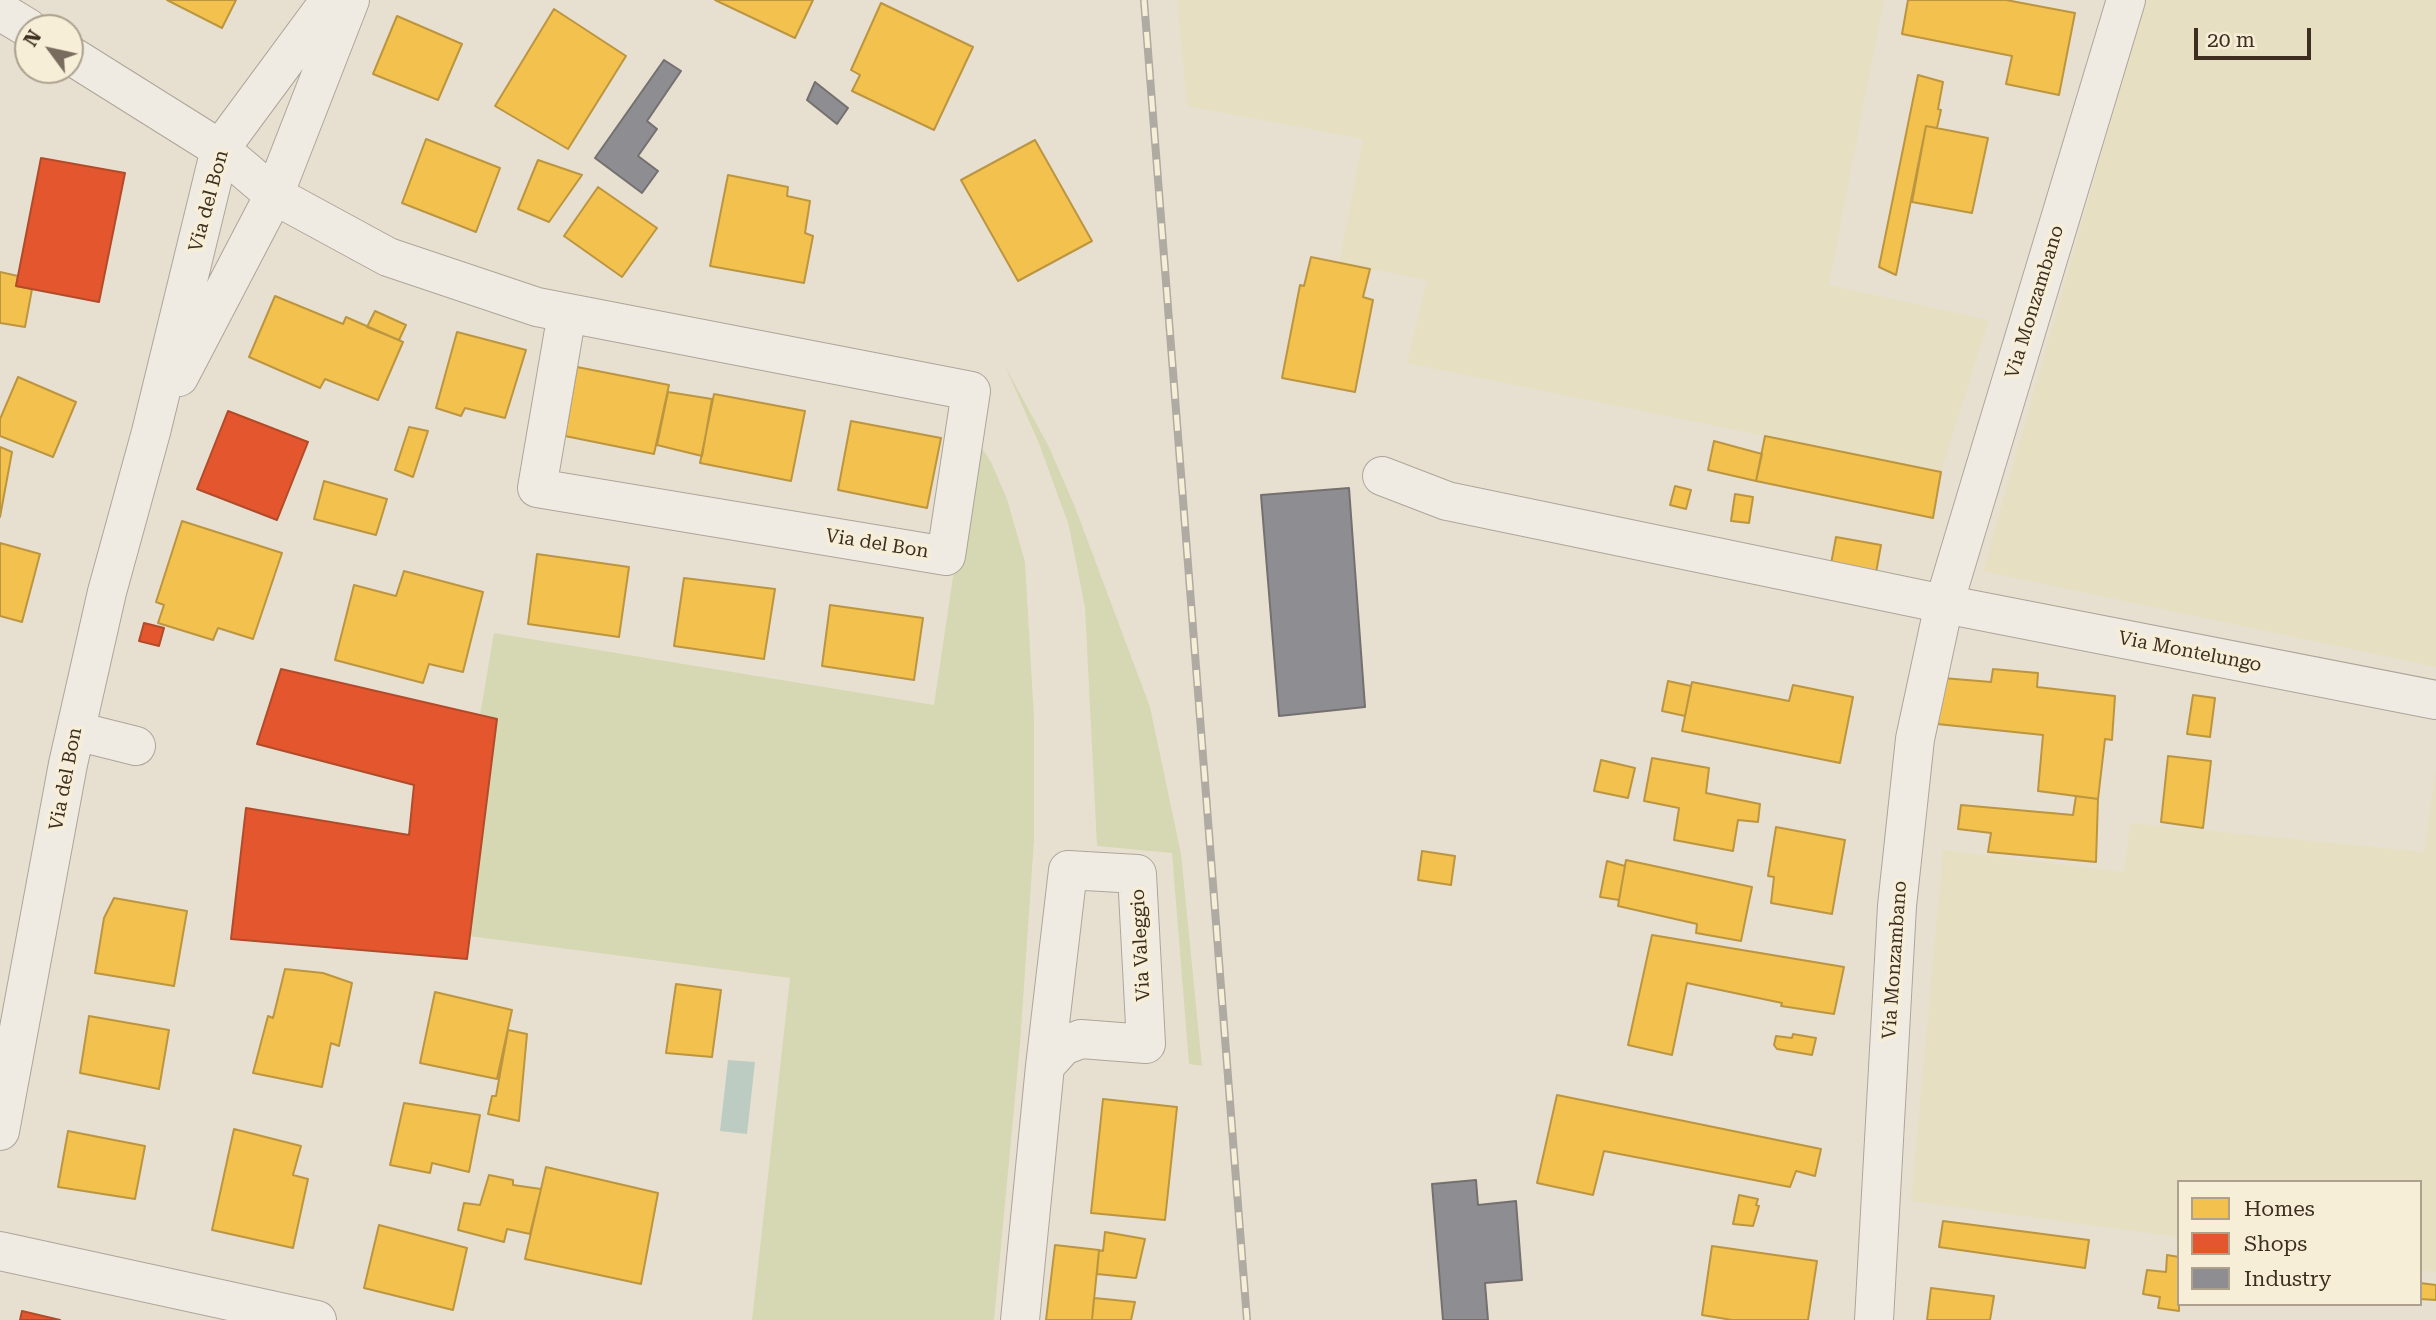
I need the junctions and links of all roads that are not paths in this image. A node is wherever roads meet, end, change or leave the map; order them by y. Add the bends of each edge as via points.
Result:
1 (330, 0) edge
2 (350, 0) edge
3 (2126, 0) edge
4 (84, 64) edge
5 (220, 149) junction
6 (274, 195) junction
7 (567, 313) junction
8 (151, 432) junction
9 (1382, 476) dead end
10 (1944, 604) junction
11 (2436, 700) edge
12 (76, 730) junction
13 (136, 746) dead end
14 (1045, 1066) junction
15 (0, 1131) edge
16 (0, 1251) edge
17 (317, 1320) edge
18 (1020, 1320) edge
19 (1874, 1320) edge

1 - 5 street, Via del Bon
2 - 6 street, Via del Bon
3 - 10 street, Via Monzambano
4 - 5 street
5 - 6 street
5 - 8 street, Via del Bon
6 - 7 street, Via del Bon via 388,257
6 - 8 street, Via del Bon
7 - 7 street, Via del Bon via 971,391 946,556 537,488
8 - 12 street, Via del Bon via 107,592
9 - 10 street via 1447,501
10 - 11 street, Via Montelungo
10 - 19 street, Via Monzambano via 1915,739 1897,906
12 - 13 street
12 - 15 street, Via del Bon
14 - 14 street, Via Valeggio via 1063,1045 1081,1039 1146,1044 1137,874 1068,870
14 - 18 street, Via Valeggio
16 - 17 street

